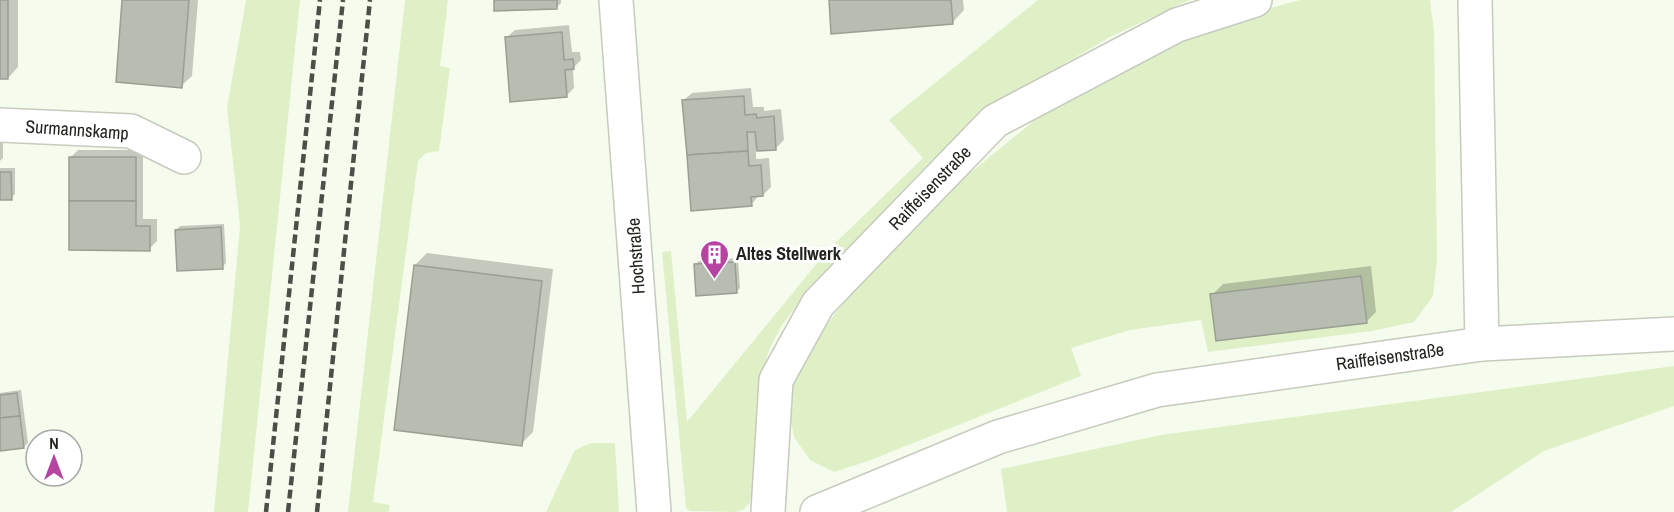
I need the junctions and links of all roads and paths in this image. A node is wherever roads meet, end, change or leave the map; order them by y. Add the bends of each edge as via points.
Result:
1 (616, 0) edge
2 (1255, 0) edge
3 (1475, 0) edge
4 (0, 125) edge
5 (184, 157) dead end
6 (1674, 334) edge
7 (1482, 344) junction
8 (654, 512) edge
9 (768, 512) edge
10 (817, 512) edge

1 - 8 street, Hochstraße
2 - 9 street, Raiffeisenstraße via 1177,25 994,121 818,304 776,380
3 - 7 street
4 - 5 street, Surmannskamp via 131,131
6 - 7 street, Raiffeisenstraße
7 - 10 street, Raiffeisenstraße via 1157,390 998,437

